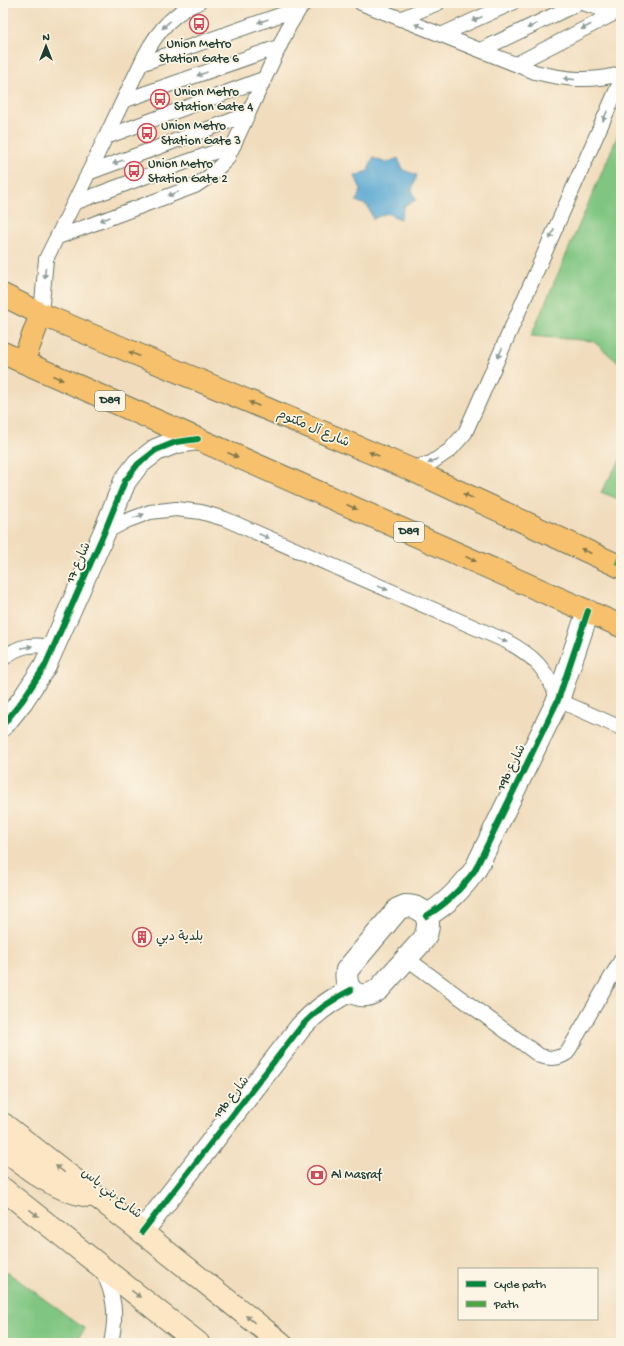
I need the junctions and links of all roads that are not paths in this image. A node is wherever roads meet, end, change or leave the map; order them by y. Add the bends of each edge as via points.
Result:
1 (198, 3) edge
2 (362, 3) edge
3 (438, 3) edge
4 (512, 3) edge
5 (580, 3) edge
6 (302, 6) edge
7 (621, 10) edge
8 (400, 18) junction
9 (441, 35) junction
10 (278, 47) junction
11 (482, 50) junction
12 (141, 64) junction
13 (516, 64) junction
14 (621, 74) edge
15 (263, 79) junction
16 (621, 80) edge
17 (123, 101) junction
18 (246, 115) junction
19 (106, 137) junction
20 (234, 145) junction
21 (88, 173) junction
22 (74, 203) junction
23 (58, 237) junction
24 (3, 295) edge
25 (41, 314) junction
26 (3, 353) edge
27 (23, 362) junction
28 (198, 439) junction
29 (410, 469) junction
30 (104, 534) junction
31 (621, 567) edge
32 (588, 611) junction
33 (621, 626) edge
34 (54, 648) junction
35 (3, 659) edge
36 (558, 700) junction
37 (3, 725) edge
38 (621, 728) edge
39 (426, 916) junction
40 (406, 958) junction
41 (621, 960) edge
42 (351, 990) junction
43 (3, 1124) edge
44 (3, 1149) edge
45 (3, 1189) edge
46 (97, 1198) junction
47 (142, 1232) junction
48 (100, 1266) junction
49 (111, 1343) edge
50 (198, 1343) edge
51 (281, 1343) edge

1 -> 12 lane via 176,15 164,26 153,39
2 - 8 lane
3 - 8 lane
4 -> 9 lane
5 - 7 lane via 602,9
5 -> 11 lane
6 - 10 lane
6 -> 12 lane
7 -> 13 lane
9 -> 8 lane
9 - 11 lane
10 - 15 lane
10 -> 17 lane
11 - 13 lane
12 - 17 lane
14 -> 13 lane via 580,80 536,72
15 - 18 lane
15 - 19 lane
16 -> 29 lane via 465,433 450,450 431,463
17 - 19 lane
18 - 20 lane
18 -> 21 lane
19 - 21 lane
20 - 22 lane
20 -> 23 lane via 227,159 210,176 195,186
21 - 22 lane
22 - 23 lane
23 -> 25 lane via 46,259
24 - 25 main road, شارع آل مكتوم
25 - 27 main road
29 -> 25 main road, شارع آل مكتوم
26 - 27 main road, D89
27 -> 28 main road, D89
28 - 30 street, شارع 17 via 176,442 156,450 138,464 125,481
28 -> 32 main road, D89
31 -> 29 main road, شارع آل مكتوم
30 - 34 street, شارع 17
30 -> 36 lane via 126,521 150,512 188,510 225,519 523,650 546,674
32 - 33 main road, D89
32 - 36 street, 19b شارع
35 -> 34 lane via 23,646 39,645
34 - 37 street, شارع 17 via 34,683
36 - 38 lane
36 - 39 street, 19b شارع via 475,870 454,896
39 - 40 street via 428,932
39 - 42 street via 413,906 398,909 347,970 345,977
40 - 41 lane via 540,1056 554,1059 567,1053
40 - 42 street via 373,994 358,995
42 - 47 street, 19b شارع via 310,1016
46 -> 43 main road, شارع بني ياس
44 - 46 main road via 45,1180 79,1194
45 -> 48 main road
46 - 47 main road, شارع بني ياس
51 -> 47 main road, شارع بني ياس
48 - 49 lane via 110,1285 114,1305 115,1326
48 -> 50 main road

